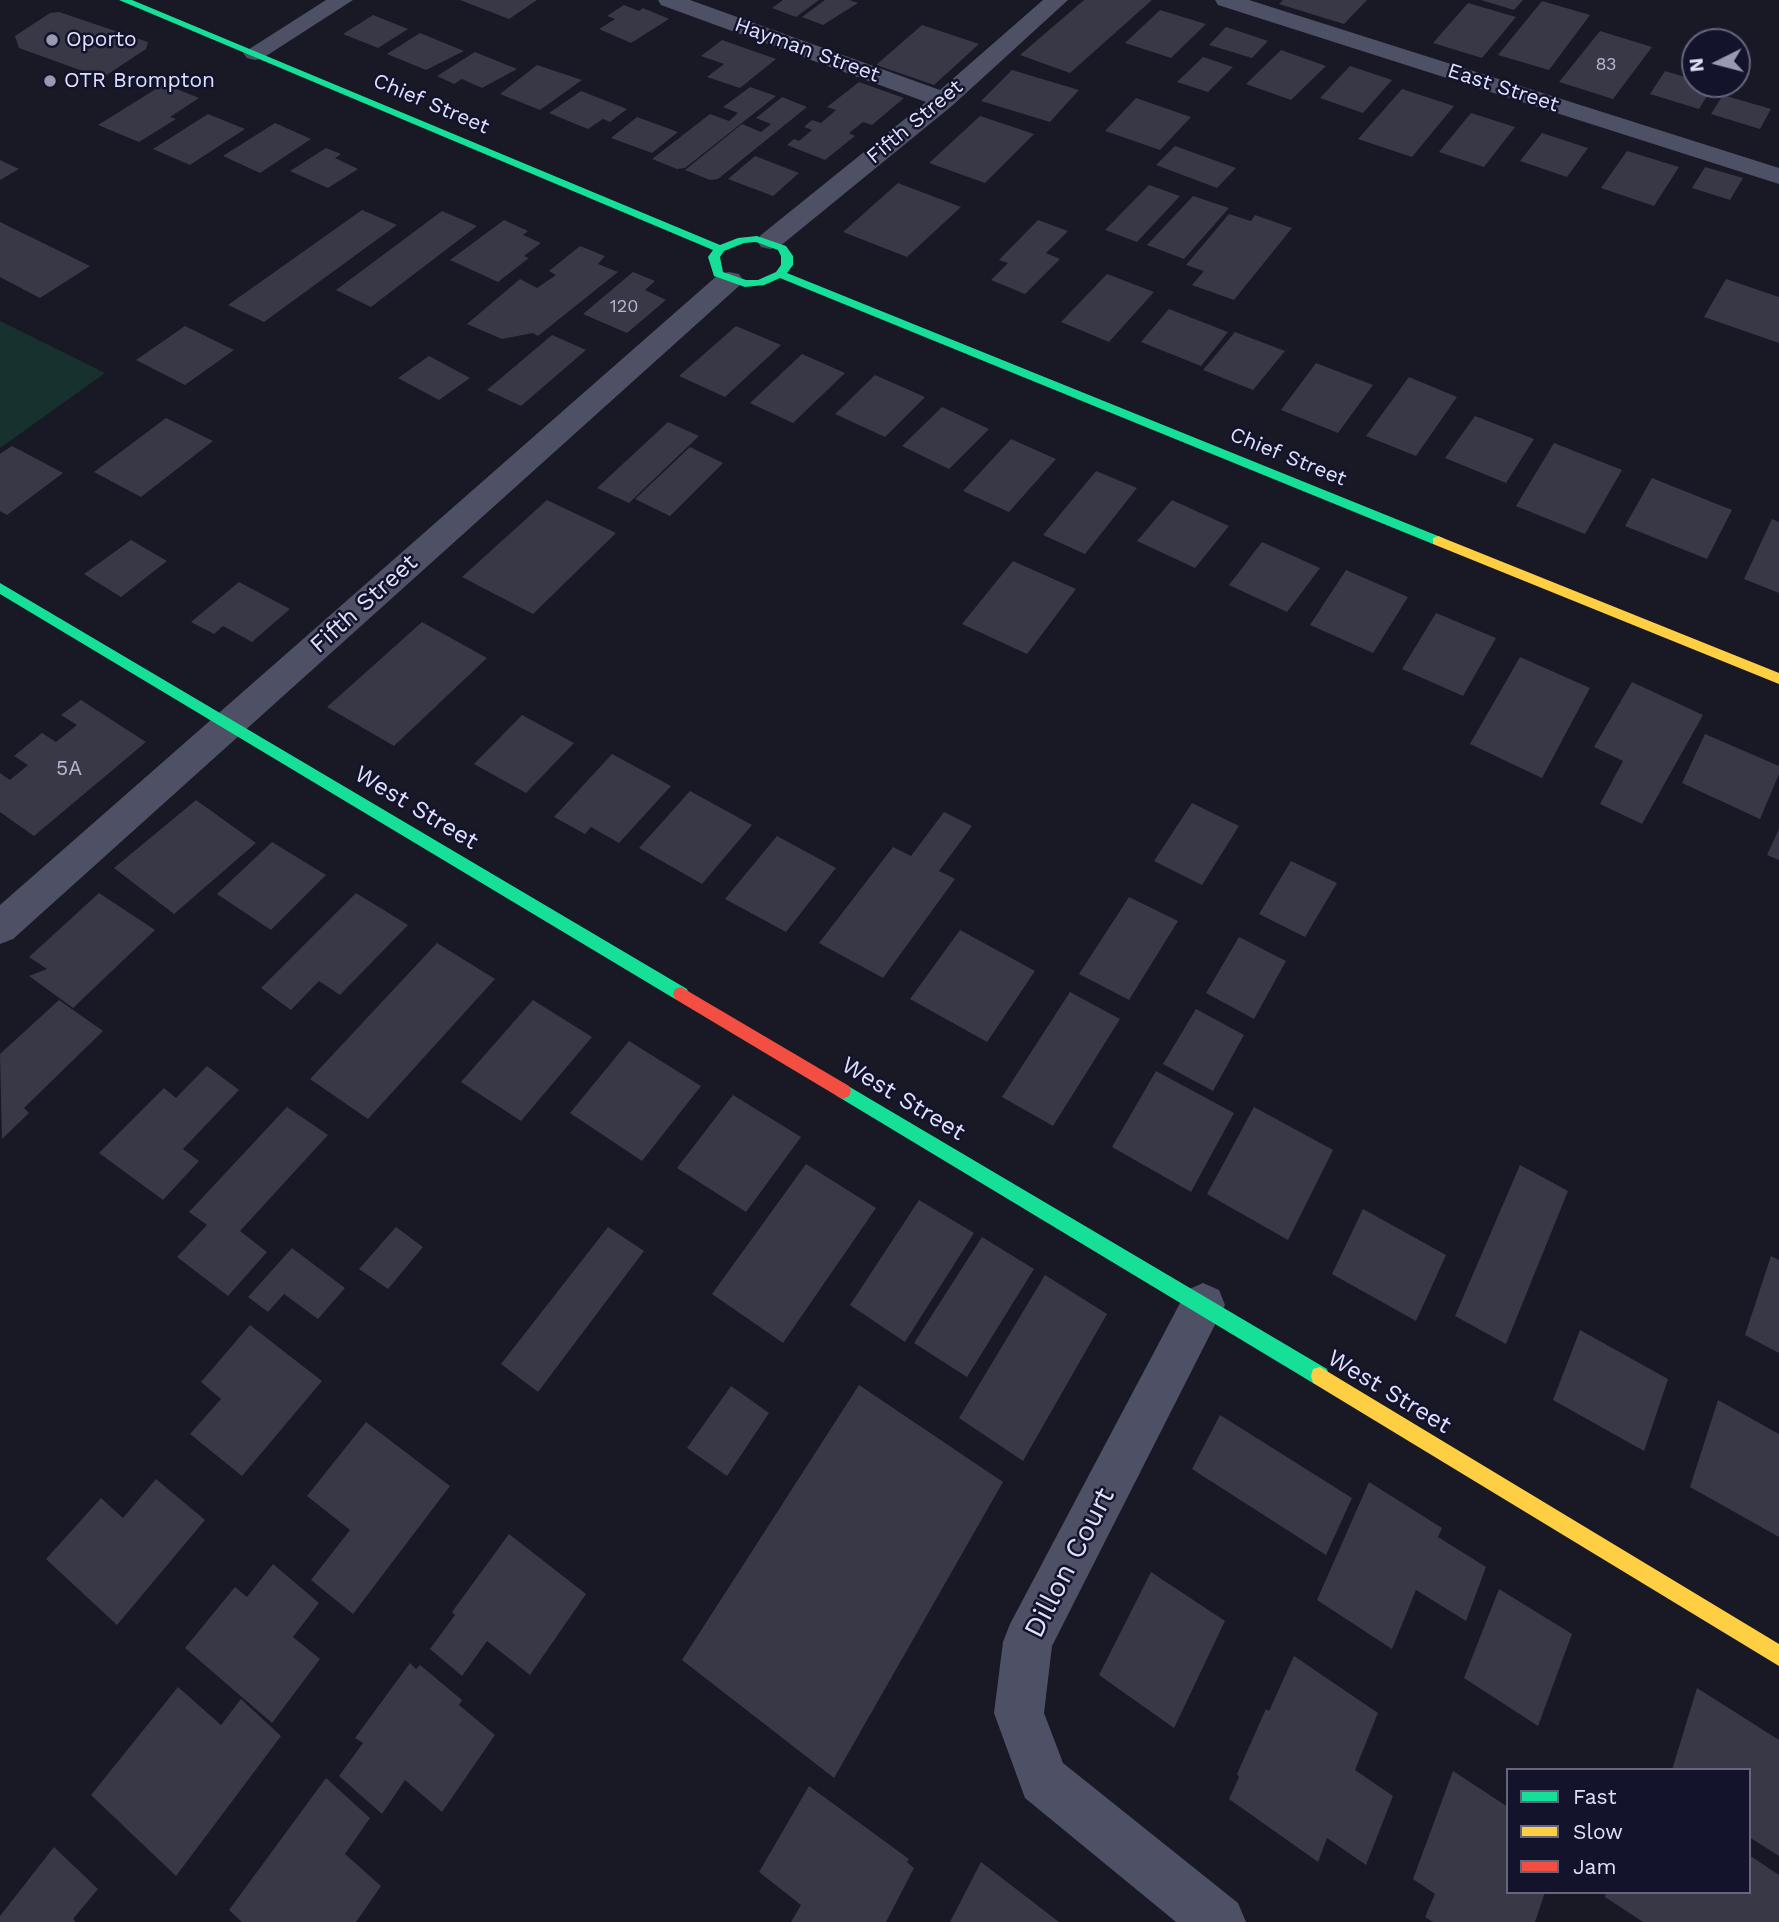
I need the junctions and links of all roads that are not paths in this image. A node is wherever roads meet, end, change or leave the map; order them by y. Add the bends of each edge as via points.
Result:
1 (124, 0) edge
2 (342, 0) edge
3 (669, 0) edge
4 (1057, 0) edge
5 (1226, 0) edge
6 (255, 53) junction
7 (944, 100) junction
8 (1779, 176) edge
9 (770, 241) junction
10 (720, 249) junction
11 (780, 274) junction
12 (729, 280) junction
13 (0, 588) edge
14 (1779, 679) edge
15 (229, 723) junction
16 (0, 928) edge
17 (1203, 1305) junction
18 (1779, 1656) edge
19 (1219, 1922) edge

1 - 6 street, Chief Street
2 - 6 street
3 - 7 street, Hayman Street
4 - 7 street, Fifth Street
5 - 8 street, East Street
6 - 10 street, Chief Street
7 - 9 street, Fifth Street
9 - 10 street via 741,240
9 - 11 street via 787,256
10 - 12 street via 713,265
11 - 12 street via 760,283
11 - 14 street, Chief Street
12 - 15 street, Fifth Street
13 - 15 street, West Street
15 - 16 street, Fifth Street
15 - 17 street, West Street
17 - 18 street, West Street
17 - 19 street, Dillon Court via 1028,1642 1019,1713 1043,1780

